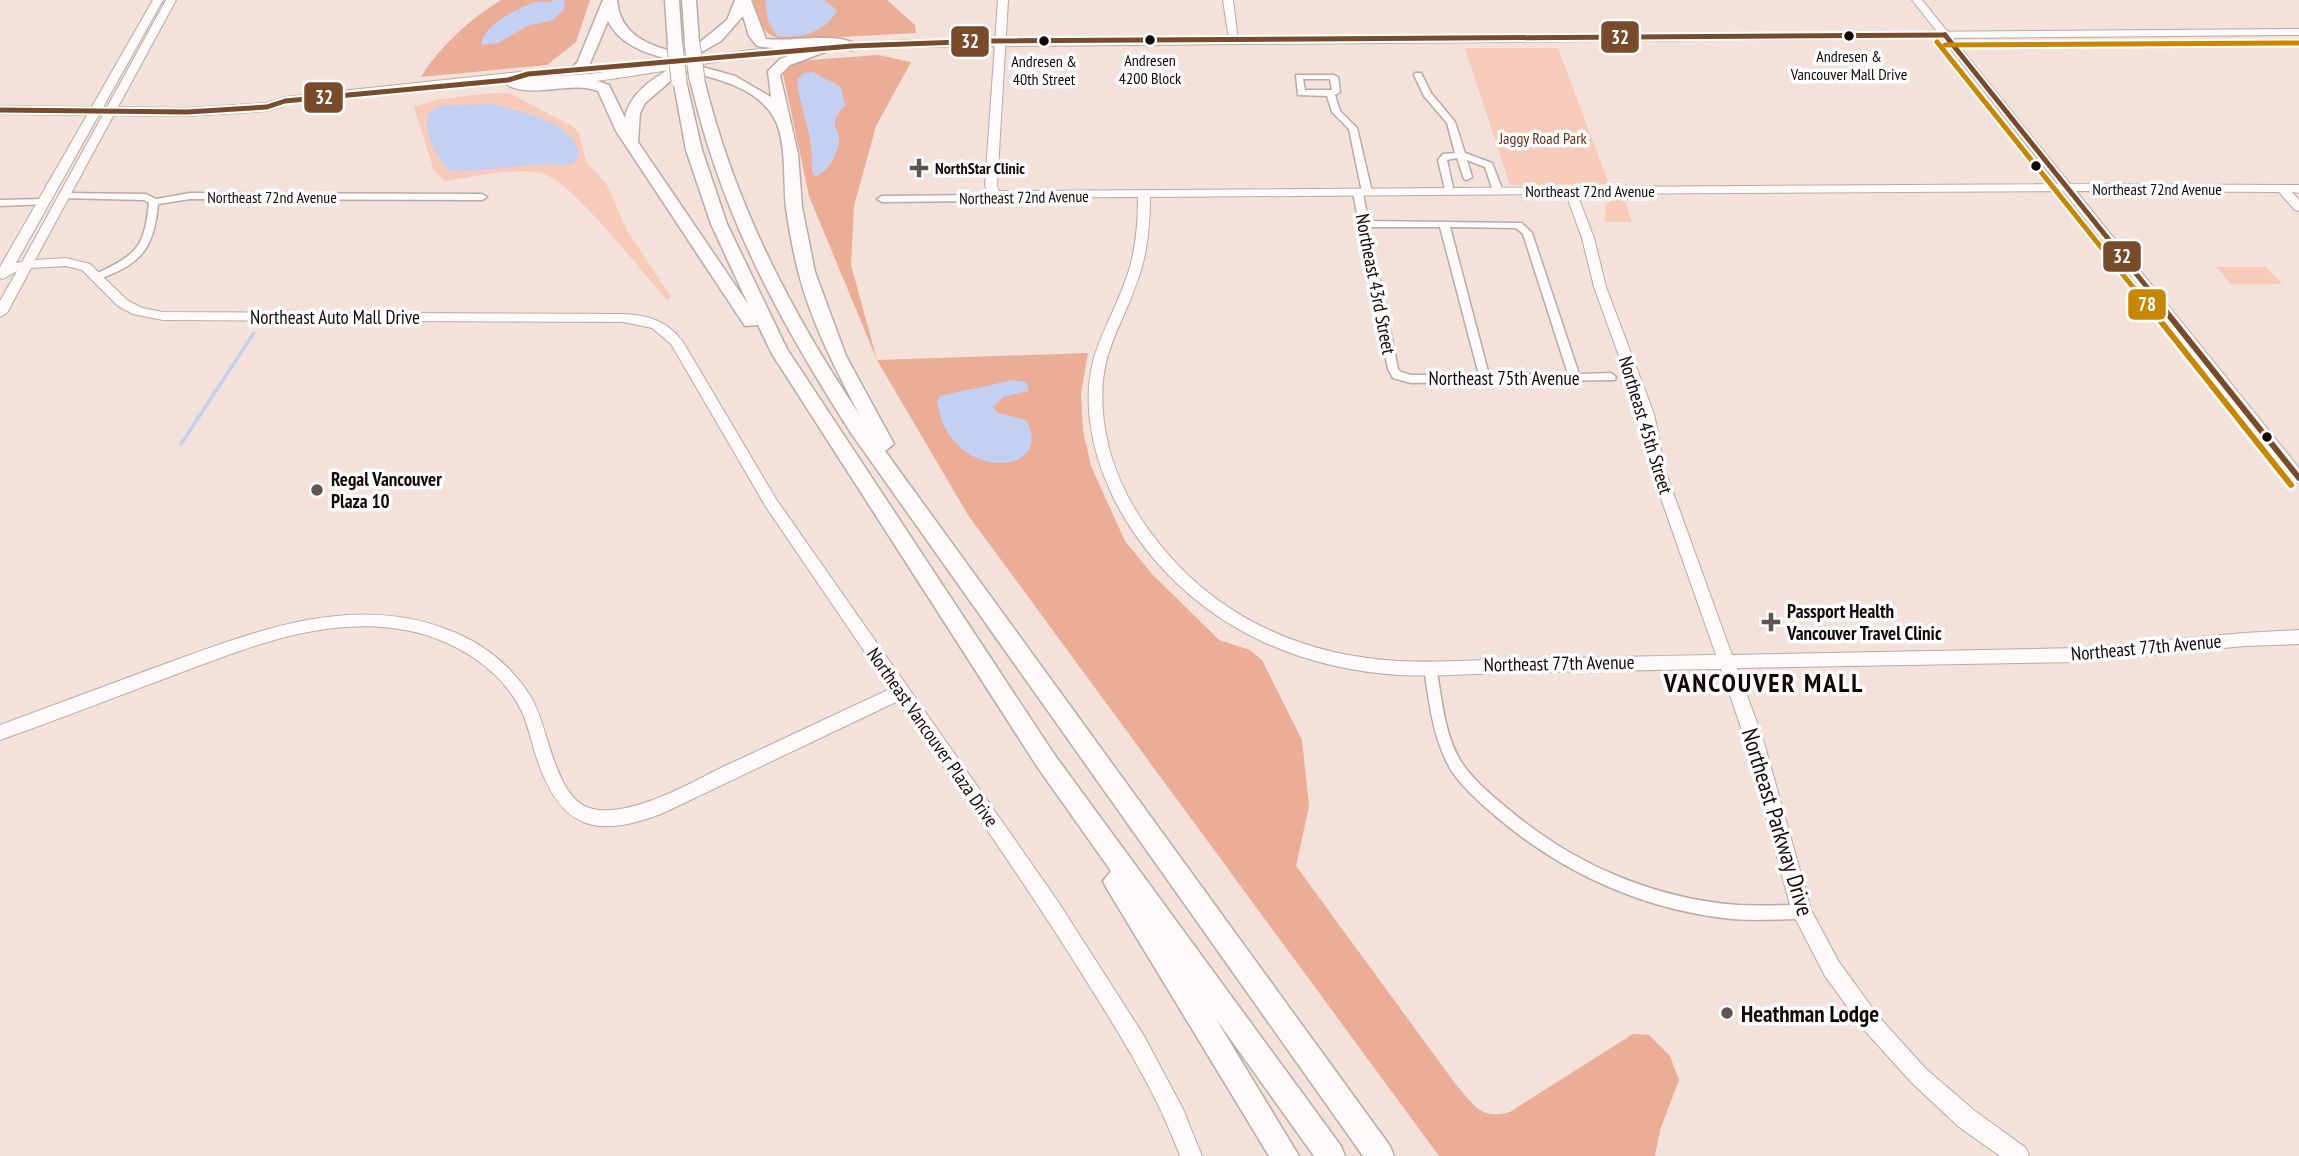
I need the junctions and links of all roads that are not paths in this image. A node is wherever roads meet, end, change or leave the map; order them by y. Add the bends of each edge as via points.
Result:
1 (158, 0) edge
2 (171, 0) edge
3 (610, 0) edge
4 (672, 0) edge
5 (689, 0) edge
6 (743, 0) edge
7 (1003, 0) edge
8 (1228, 0) edge
9 (1917, 0) edge
10 (2299, 32) edge
11 (1945, 35) junction
12 (1234, 39) junction
13 (1000, 40) junction
14 (852, 46) junction
15 (820, 49) junction
16 (683, 65) junction
17 (578, 69) junction
18 (1418, 75) dead end
19 (508, 80) junction
20 (1329, 93) dead end
21 (0, 100) edge
22 (97, 106) junction
23 (113, 107) junction
24 (0, 110) edge
25 (780, 115) junction
26 (636, 148) junction
27 (1461, 155) junction
28 (1467, 177) dead end
29 (2067, 188) junction
30 (2282, 189) junction
31 (2299, 189) edge
32 (1570, 190) junction
33 (1497, 191) junction
34 (1362, 192) junction
35 (1449, 192) junction
36 (995, 195) junction
37 (64, 196) junction
38 (1144, 196) junction
39 (482, 197) dead end
40 (882, 199) dead end
41 (44, 202) junction
42 (154, 202) junction
43 (0, 203) edge
44 (2299, 207) edge
45 (1444, 223) junction
46 (1365, 224) junction
47 (25, 265) junction
48 (2, 274) edge
49 (99, 276) junction
50 (0, 313) edge
51 (662, 326) joint
52 (1397, 375) joint
53 (794, 376) junction
54 (1611, 377) dead end
55 (1575, 378) junction
56 (1485, 379) junction
57 (2299, 478) edge
58 (923, 519) junction
59 (2299, 637) edge
60 (1727, 659) junction
61 (1430, 667) junction
62 (902, 691) junction
63 (0, 733) edge
64 (1046, 761) junction
65 (1802, 912) junction
66 (1191, 1156) edge
67 (1285, 1156) edge
68 (1331, 1156) edge
69 (1380, 1156) edge
70 (2018, 1156) edge

1 - 22 street
2 - 23 street
3 - 16 highway via 612,18 627,37
3 - 17 highway
4 - 16 highway
5 - 16 highway, bridge via 692,43
6 - 14 highway via 762,43 821,41
6 - 16 highway via 726,31
7 - 13 street
8 - 12 street
9 - 11 street
10 - 11 main road
11 - 12 main road
11 - 29 street
12 - 13 main road
13 - 14 main road
13 - 36 street via 991,186
14 - 15 main road
15 - 16 main road
15 - 25 highway via 774,71
16 - 17 main road via 657,62
16 - 19 main road
16 - 25 highway via 742,83 768,100
16 - 26 highway via 635,105 629,124
16 - 53 highway via 692,142 719,224
16 - 58 highway via 746,235 773,293 806,350
17 - 19 main road
18 - 27 street via 1427,94 1451,122
19 - 23 main road via 253,108
19 - 26 highway via 524,86 586,80 599,84
20 - 34 street, Northeast 43rd Street via 1336,112 1353,128
21 - 22 main road
22 - 23 main road
22 - 24 main road
22 - 41 street
23 - 37 street
25 - 58 highway via 790,154 799,242 814,297 850,384 913,489
26 - 53 highway via 771,352
27 - 28 street
27 - 33 street via 1489,165
27 - 35 street via 1442,160
29 - 30 street, Northeast 72nd Avenue
29 - 32 street, Northeast 72nd Avenue
29 - 57 street
30 - 31 street, Northeast 72nd Avenue
30 - 44 street
32 - 33 street, Northeast 72nd Avenue
32 - 60 street, Northeast 45th Street via 1647,414 1658,470
33 - 35 street, Northeast 72nd Avenue
34 - 35 street, Northeast 72nd Avenue
34 - 38 street, Northeast 72nd Avenue
34 - 46 street, Northeast 43rd Street
36 - 38 street, Northeast 72nd Avenue
36 - 40 street, Northeast 72nd Avenue
37 - 42 street, Northeast 72nd Avenue via 146,197
37 - 47 street
38 - 61 street, Northeast 77th Avenue via 1138,261 1102,348 1096,376 1096,421 1102,451 1128,511 1168,567 1213,606 1282,645 1366,665
39 - 42 street, Northeast 72nd Avenue via 185,197
41 - 43 street
41 - 48 street
42 - 49 street via 147,245
45 - 46 street
45 - 55 street via 1520,225 1527,233
45 - 56 street
46 - 52 street, Northeast 43rd Street
47 - 48 street, Northeast Auto Mall Drive
47 - 49 street, Northeast Auto Mall Drive via 74,263
47 - 50 street
49 - 51 street, Northeast Auto Mall Drive via 127,306 144,314 172,317 634,318
51 - 62 street, Northeast Vancouver Plaza Drive via 676,342 771,503
52 - 56 street, Northeast 75th Avenue
53 - 64 highway
54 - 55 street, Northeast 75th Avenue
55 - 56 street, Northeast 75th Avenue
58 - 69 highway
59 - 60 street, Northeast 77th Avenue via 2219,640 2080,655
60 - 61 street, Northeast 77th Avenue
60 - 65 street, Northeast Parkway Drive
61 - 65 street via 1441,728 1457,766 1519,828 1570,864 1666,900 1728,911
62 - 63 street via 655,808 604,818 581,813 564,802 553,785 527,705 495,662 446,634 388,621 312,625 241,643
62 - 66 street, Northeast Vancouver Plaza Drive via 1137,1042
64 - 67 highway
64 - 68 highway
65 - 70 street, Northeast Parkway Drive via 1832,970 1871,1024 1919,1076

